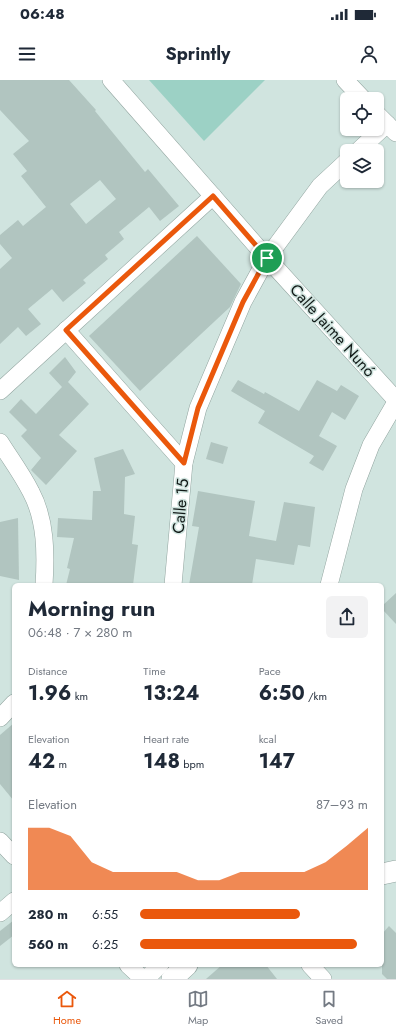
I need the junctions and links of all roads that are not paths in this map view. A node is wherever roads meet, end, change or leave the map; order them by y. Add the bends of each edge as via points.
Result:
1 (111, 80) edge
2 (345, 80) edge
3 (356, 92) edge
4 (387, 124) edge
5 (366, 144) edge
6 (340, 167) edge
7 (213, 196) junction
8 (267, 258) junction
9 (66, 330) junction
10 (0, 391) edge
11 (396, 401) edge
12 (0, 442) edge
13 (184, 463) junction
14 (44, 583) edge
15 (173, 583) edge
16 (330, 583) edge
17 (12, 705) edge
18 (0, 718) edge
19 (0, 841) edge
20 (12, 854) edge
21 (396, 871) edge
22 (384, 874) edge
23 (12, 903) edge
24 (0, 913) edge
25 (130, 967) edge
26 (158, 967) edge
27 (185, 967) edge
28 (312, 967) edge
29 (143, 979) edge
30 (146, 979) edge
31 (172, 979) edge
32 (323, 979) edge

1 - 7 street, Calle Jaime Nunó
2 - 3 street
4 - 5 street
6 - 8 street, Calle 15 via 320,186
7 - 8 street, Calle Jaime Nunó
7 - 9 street
8 - 11 street, Calle Jaime Nunó
8 - 13 street, Calle 15 via 243,302 198,408
9 - 10 street
9 - 13 street
11 - 16 street via 371,446 354,489
12 - 14 street via 32,493 40,518 45,539
13 - 15 street, Calle 15
17 - 18 street
19 - 20 street
21 - 22 street
23 - 24 street
25 - 29 street
26 - 30 street
27 - 31 street
28 - 32 street

